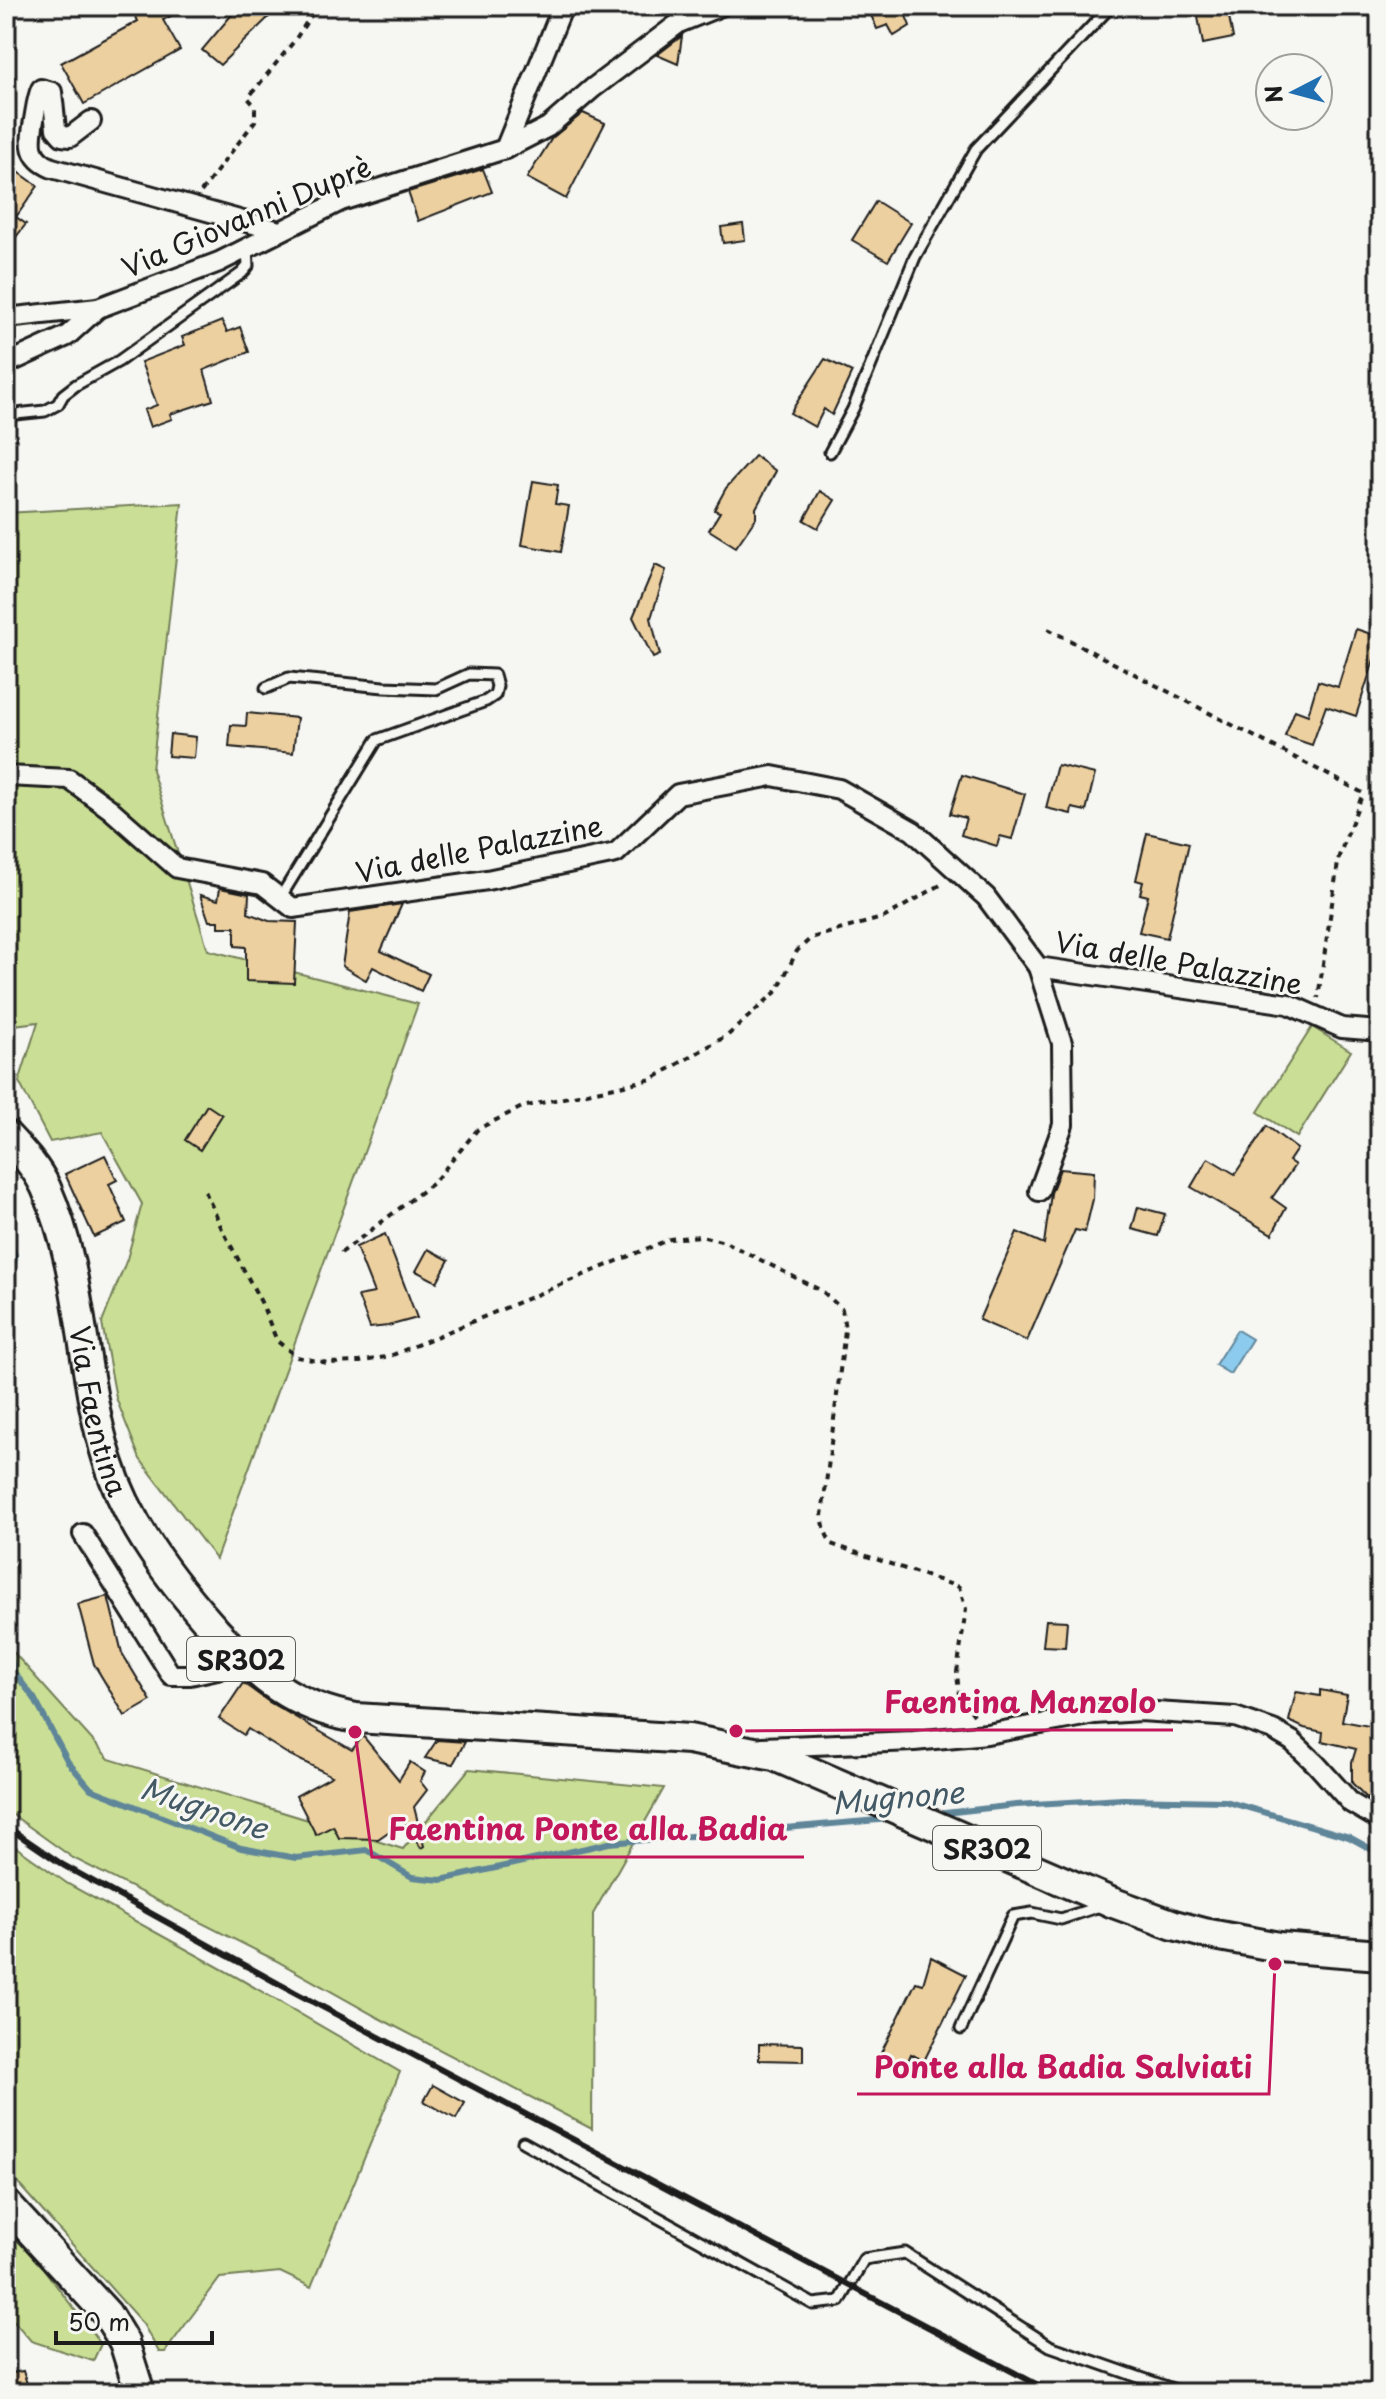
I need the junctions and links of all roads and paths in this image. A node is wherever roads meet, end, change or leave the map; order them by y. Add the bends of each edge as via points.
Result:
1 (317, 6) edge
2 (563, 6) edge
3 (721, 6) edge
4 (1111, 6) edge
5 (91, 121) dead end
6 (505, 149) junction
7 (189, 208) junction
8 (279, 231) junction
9 (247, 247) junction
10 (98, 308) junction
11 (6, 318) edge
12 (6, 364) edge
13 (6, 415) edge
14 (830, 452) dead end
15 (1048, 629) dead end
16 (266, 688) dead end
17 (6, 776) edge
18 (960, 873) junction
19 (280, 898) junction
20 (1038, 967) junction
21 (1315, 1016) junction
22 (1380, 1031) edge
23 (6, 1135) edge
24 (205, 1191) dead end
25 (1039, 1191) dead end
26 (341, 1253) dead end
27 (83, 1534) dead end
28 (244, 1663) junction
29 (987, 1734) junction
30 (744, 1748) junction
31 (1380, 1820) edge
32 (1111, 1902) junction
33 (1380, 1955) edge
34 (961, 2029) dead end
35 (523, 2142) dead end
36 (6, 2204) edge
37 (140, 2393) edge
38 (1184, 2393) edge

1 - 7 path via 248,98 255,106 255,121
2 - 6 street
3 - 6 street, Via Giovanni Duprè via 679,23 548,127
4 - 14 lane via 976,149 915,257
5 - 7 street via 70,137 62,136 56,129 52,92 41,89 32,153 52,168
6 - 8 street, Via Giovanni Duprè via 341,201
7 - 8 street
8 - 9 street, Via Giovanni Duprè
9 - 10 street, Via Giovanni Duprè
9 - 13 lane via 248,266 242,273 119,361 76,385 58,404 45,411
10 - 11 street, Via Giovanni Duprè
10 - 12 street via 67,336
15 - 21 path via 1363,793 1339,856
16 - 19 lane via 289,678 436,689 469,674 494,675 497,686 486,701 377,740
17 - 19 street, Via delle Palazzine via 69,779 177,868 262,884
18 - 19 street, Via delle Palazzine via 913,831 839,789 772,776 678,794 616,853 334,904 293,908
18 - 20 street, Via delle Palazzine via 986,897
18 - 26 path via 885,917 811,938 797,951 777,991 758,1009 728,1035 652,1079 522,1107 478,1129 434,1182
20 - 21 street, Via delle Palazzine via 1288,1004
20 - 25 street via 1062,1043 1063,1125
21 - 22 street, Via delle Palazzine via 1342,1028
23 - 28 main road, Via Faentina / SR302 via 45,1186 60,1226 101,1432 124,1501 148,1544
24 - 29 path via 277,1341 297,1357 328,1363 390,1356 670,1239 701,1236 725,1242 822,1291 842,1309 845,1330 822,1516 825,1531 831,1544 959,1587 966,1609 959,1695
27 - 28 street via 171,1675
28 - 30 main road, Via Faentina / SR302 via 306,1704 340,1715 689,1739
29 - 30 street, Via Faentina
29 - 31 street, Via Faentina via 1110,1713 1235,1717 1292,1741 1351,1803
30 - 32 main road, Via Faentina / SR302 via 774,1756
32 - 33 main road, SR302 via 1241,1941
32 - 34 lane via 1061,1919 1032,1913 1013,1916
35 - 38 lane via 813,2304 840,2301 864,2259 905,2253 1050,2346
36 - 37 main road via 107,2314 124,2342

